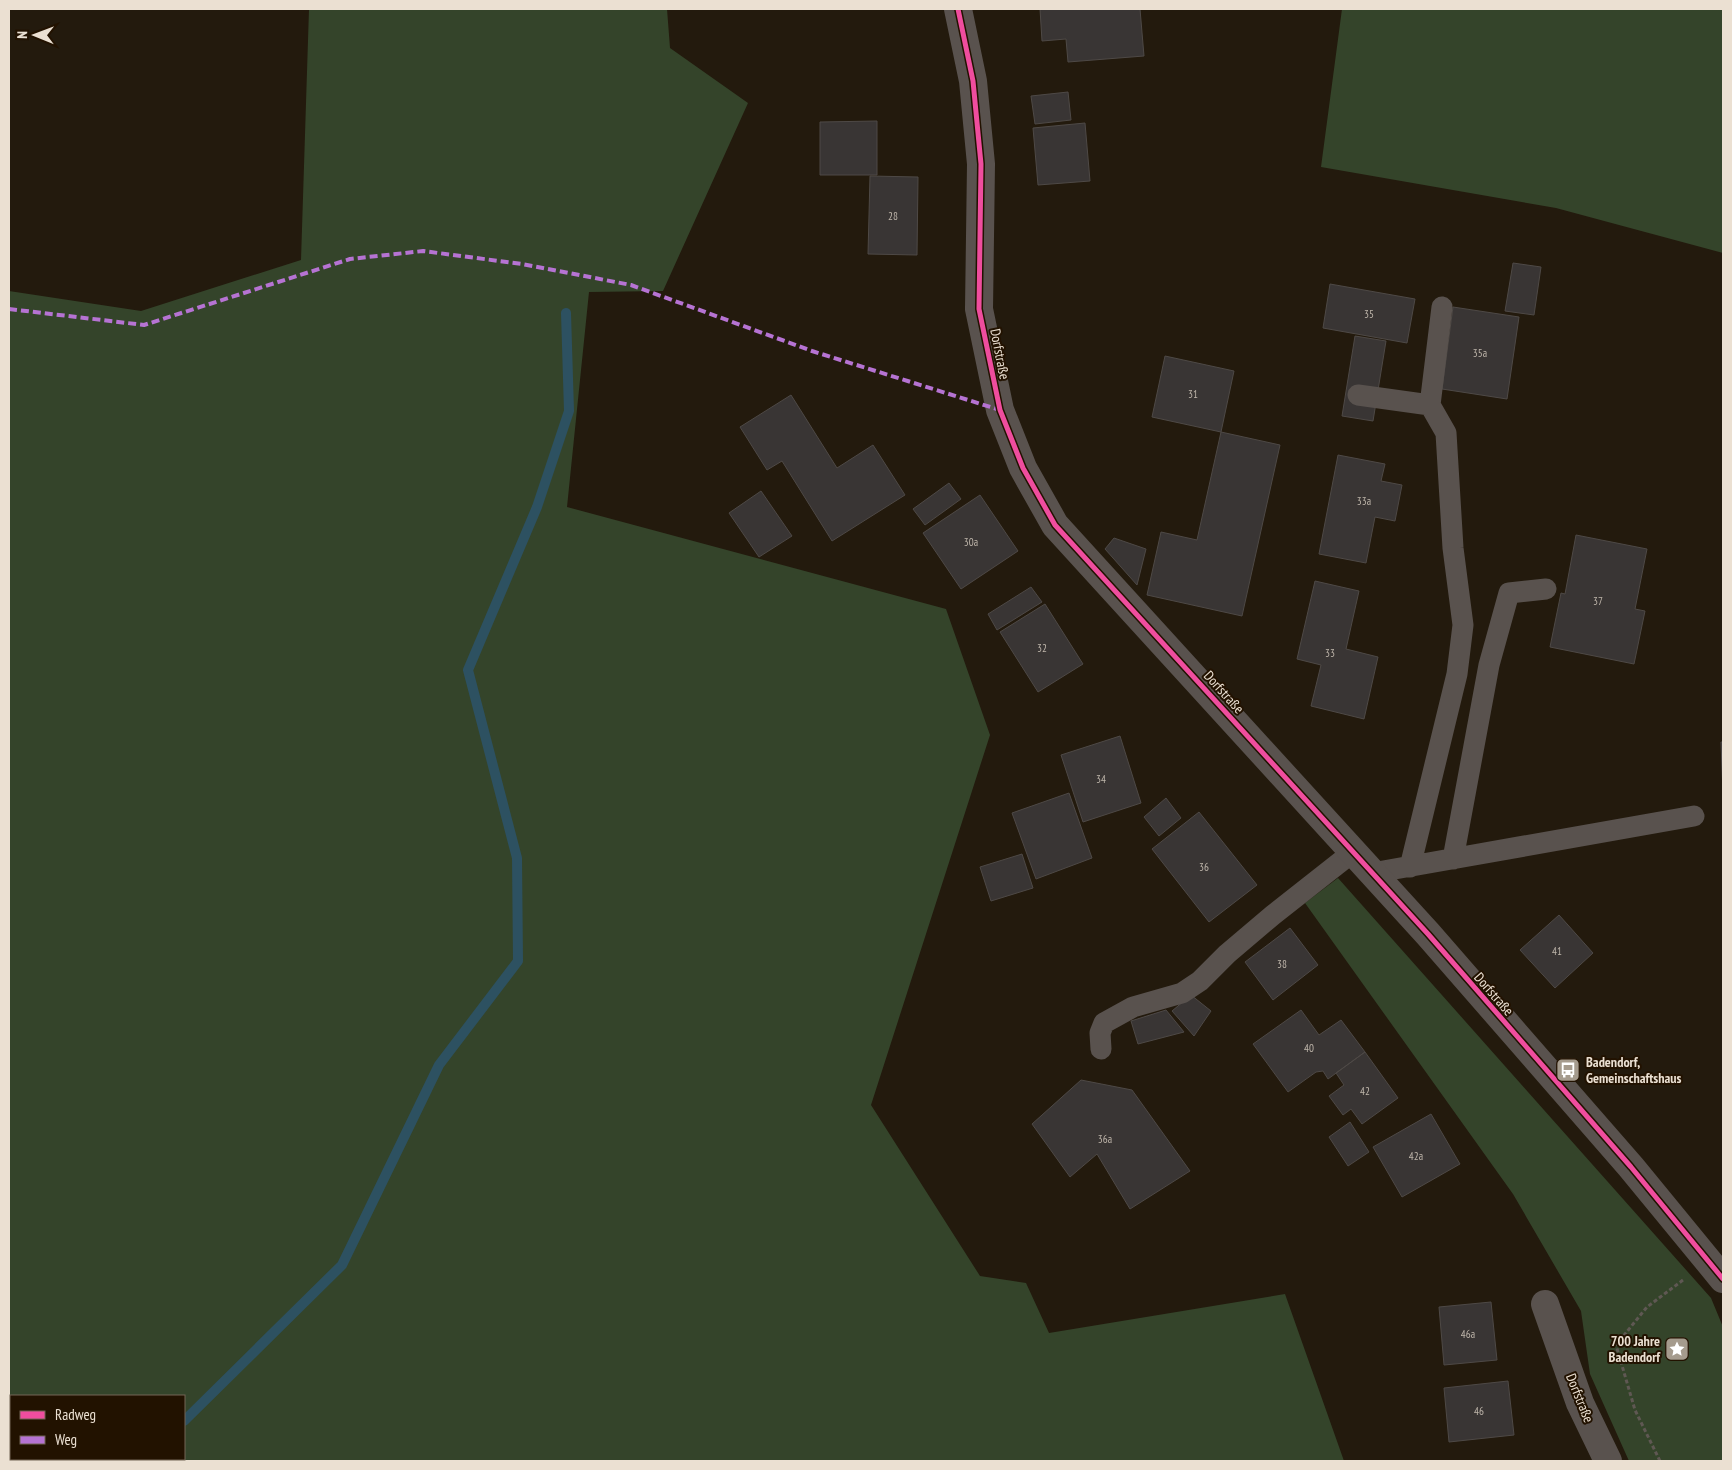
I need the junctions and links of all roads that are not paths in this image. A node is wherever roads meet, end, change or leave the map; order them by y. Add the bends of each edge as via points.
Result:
1 (958, 9) edge
2 (1442, 307) dead end
3 (1358, 395) dead end
4 (1430, 405) junction
5 (1546, 590) dead end
6 (1694, 816) dead end
7 (1353, 852) junction
8 (1453, 859) junction
9 (1410, 866) junction
10 (1372, 873) junction
11 (1101, 1049) dead end
12 (1716, 1270) edge
13 (1545, 1304) dead end
14 (1608, 1461) edge

1 - 7 street, Dorfstraße via 972,81 981,164 980,309 1000,410 1023,468 1055,525
2 - 4 lane
3 - 4 lane
4 - 9 lane via 1446,433 1453,548 1463,625 1457,674
5 - 8 lane via 1509,593 1488,665
6 - 8 lane
7 - 10 street, Dorfstraße
7 - 11 lane via 1273,915 1200,981 1182,993 1133,1007 1104,1023 1100,1032
8 - 9 lane
9 - 10 lane
10 - 12 street, Dorfstraße via 1631,1168
13 - 14 street, Dorfstraße via 1580,1402

